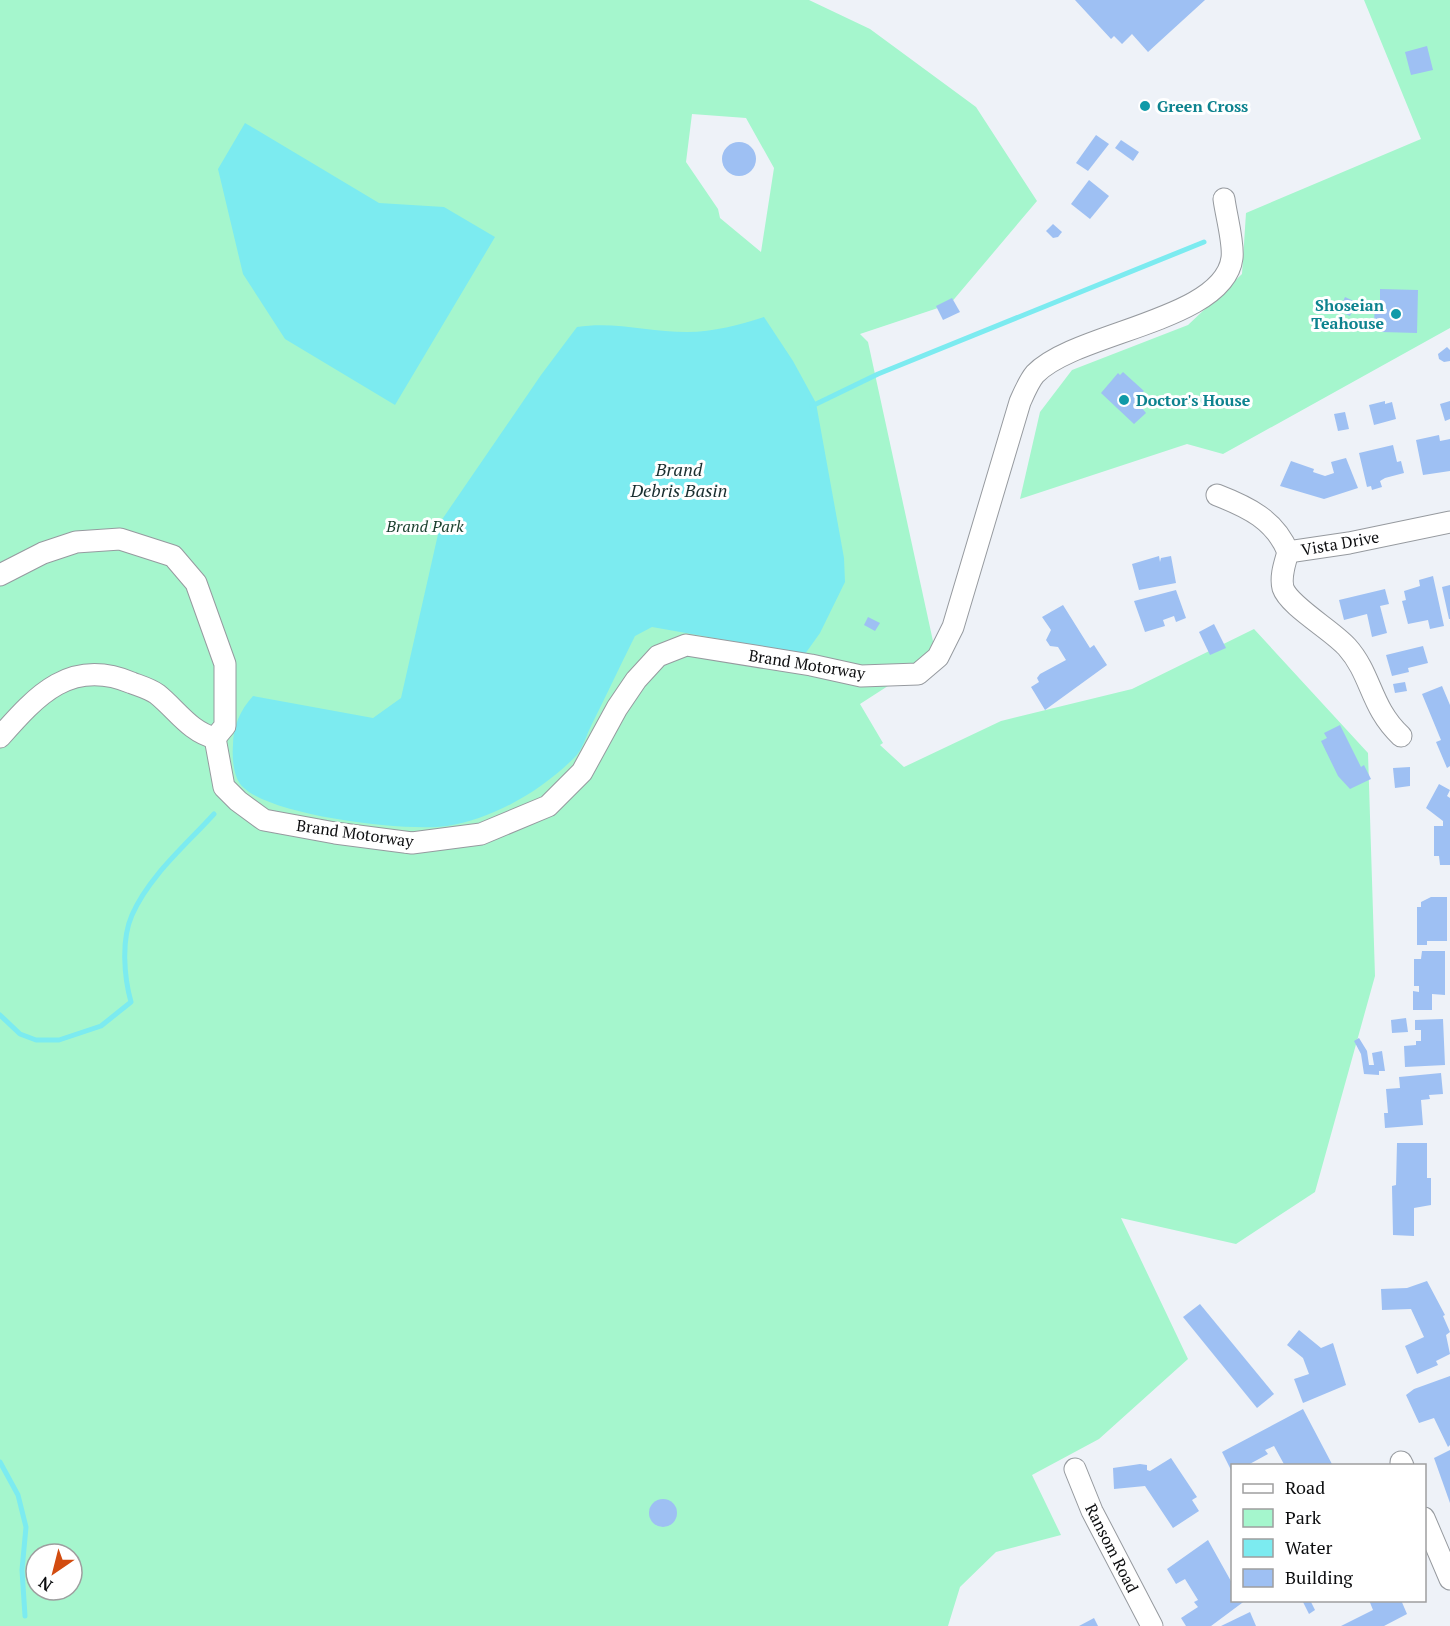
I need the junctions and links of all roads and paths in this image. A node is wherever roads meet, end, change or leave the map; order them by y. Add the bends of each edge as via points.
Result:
1 (1224, 199) dead end
2 (1217, 495) dead end
3 (1450, 522) edge
4 (1288, 552) junction
5 (0, 576) edge
6 (1401, 735) dead end
7 (0, 737) edge
8 (215, 738) junction
9 (1075, 1469) dead end
10 (1426, 1520) edge
11 (1450, 1579) edge
12 (1152, 1626) edge

1 - 8 street, Brand Motorway via 1232,258 1222,281 1191,305 1059,356 1035,374 1020,402 953,627 938,657 918,674 861,676 686,645 658,656 636,680 582,772 548,806 481,834 412,843 264,820 224,787
2 - 4 street, Vista Drive via 1263,517 1283,539
3 - 4 street, Vista Drive
4 - 6 street via 1282,575 1289,599 1349,649 1378,708
5 - 8 street via 44,553 76,542 120,539 173,556 196,583 225,664 225,726
7 - 8 street via 51,686 78,676 113,675 155,693 200,734
9 - 12 street, Ransom Road via 1092,1511
10 - 11 street

